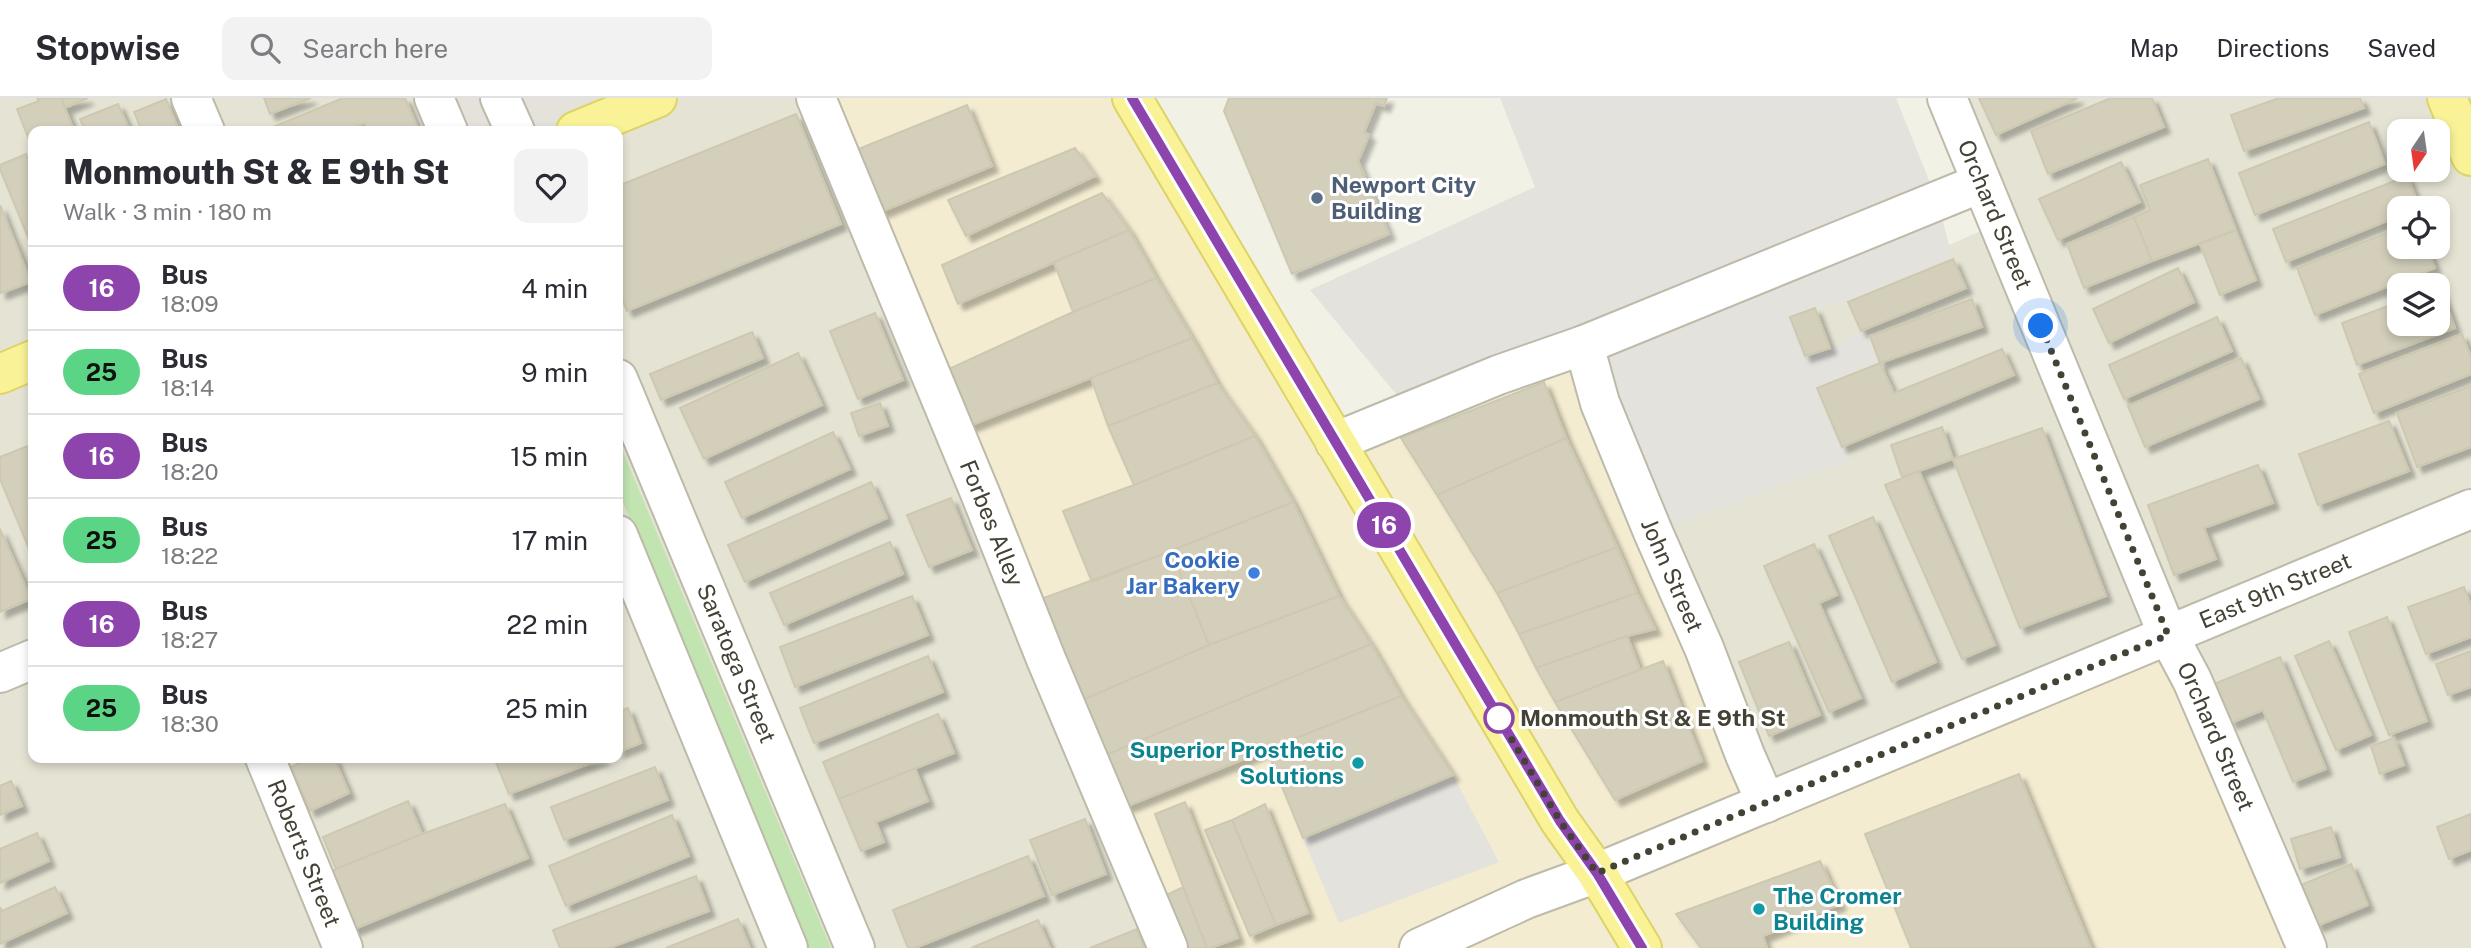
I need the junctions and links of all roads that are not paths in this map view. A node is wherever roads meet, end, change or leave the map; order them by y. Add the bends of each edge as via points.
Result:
1 (191, 98) edge
2 (434, 98) edge
3 (500, 98) edge
4 (657, 98) edge
5 (816, 98) edge
6 (1132, 98) edge
7 (1947, 98) edge
8 (2447, 98) edge
9 (203, 126) edge
10 (446, 126) edge
11 (512, 126) edge
12 (588, 126) edge
13 (2471, 156) edge
14 (1981, 183) junction
15 (1584, 345) junction
16 (28, 362) edge
17 (0, 374) edge
18 (623, 391) edge
19 (1335, 442) junction
20 (2471, 509) edge
21 (623, 547) edge
22 (2168, 635) junction
23 (28, 661) edge
24 (0, 673) edge
25 (267, 763) edge
26 (1766, 803) junction
27 (1597, 873) junction
28 (342, 948) edge
29 (788, 948) edge
30 (855, 948) edge
31 (1168, 948) edge
32 (1419, 948) edge
33 (1642, 948) edge
34 (2307, 948) edge

1 - 9 street
2 - 10 street
3 - 11 street
4 - 12 main road
5 - 31 street, Forbes Alley
6 - 19 main road
7 - 14 street, Orchard Street
8 - 13 main road
14 - 15 street
14 - 22 street, Orchard Street
15 - 19 street
15 - 26 street, John Street via 1600,403
16 - 17 main road
18 - 30 street, Saratoga Street
19 - 27 main road via 1560,821
20 - 22 street, East 9th Street
21 - 29 street
22 - 26 street, East 9th Street
22 - 34 street, Orchard Street via 2192,680
23 - 24 street
25 - 28 street, Roberts Street
26 - 27 street, East 9th Street
27 - 32 street, East 9th Street via 1526,899
27 - 33 main road

